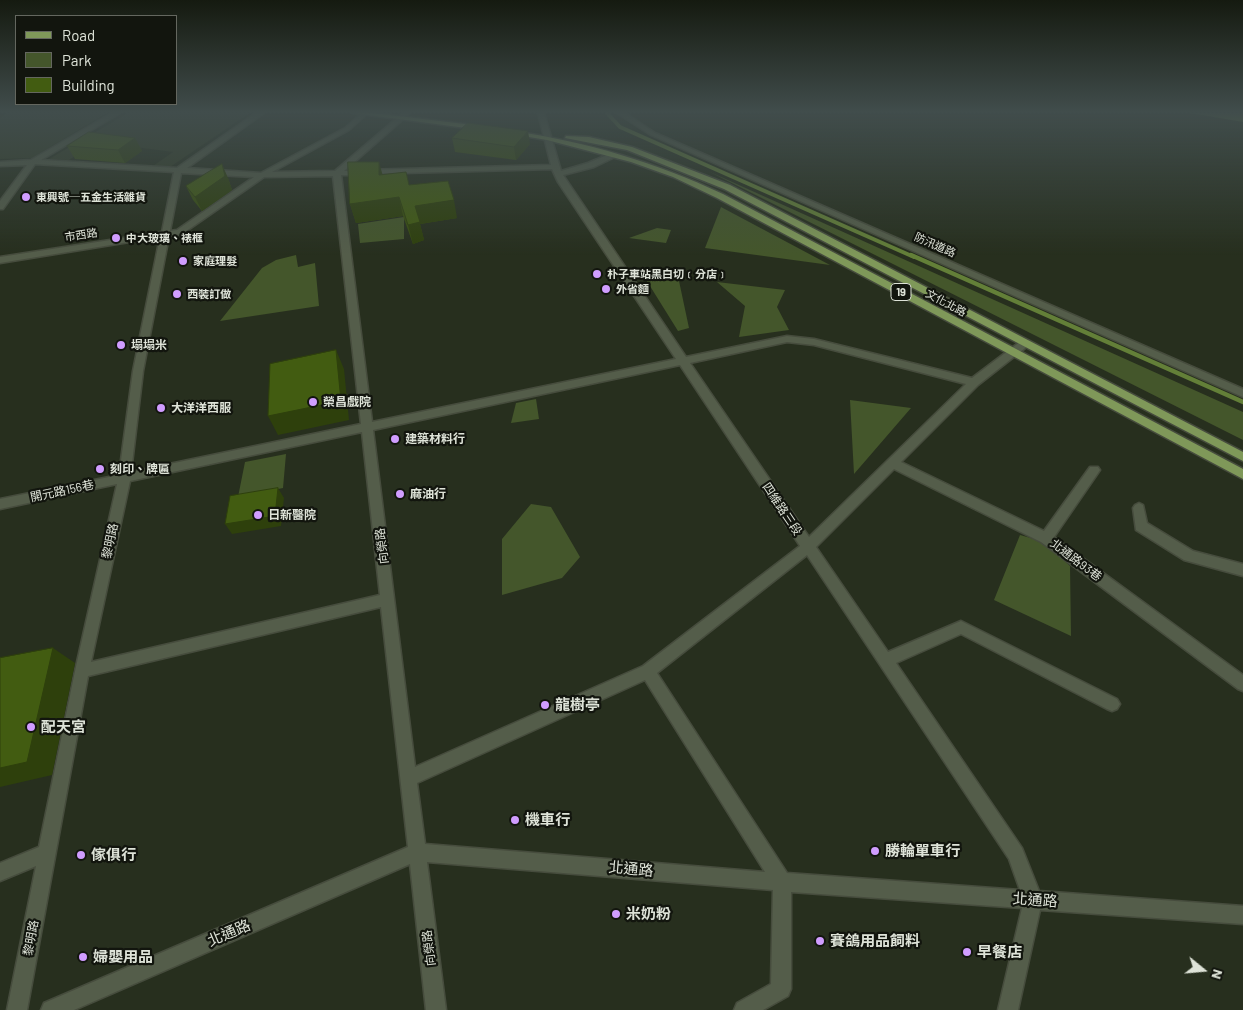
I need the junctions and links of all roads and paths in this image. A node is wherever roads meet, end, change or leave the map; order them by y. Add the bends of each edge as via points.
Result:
1 (36, 160) edge
2 (194, 160) edge
3 (291, 160) edge
4 (352, 160) edge
5 (554, 160) edge
6 (603, 160) edge
7 (632, 160) edge
8 (660, 160) edge
9 (713, 160) edge
10 (33, 162) junction
11 (0, 164) edge
12 (557, 170) junction
13 (178, 171) junction
14 (337, 173) junction
15 (262, 176) junction
16 (0, 206) edge
17 (166, 234) junction
18 (0, 260) edge
19 (1025, 343) junction
20 (1013, 352) junction
21 (683, 362) junction
22 (974, 382) junction
23 (1243, 393) edge
24 (368, 427) junction
25 (1243, 457) edge
26 (892, 463) junction
27 (1094, 470) dead end
28 (1243, 474) edge
29 (124, 479) junction
30 (0, 504) edge
31 (1139, 508) dead end
32 (1046, 538) junction
33 (808, 547) junction
34 (1241, 567) edge
35 (388, 599) junction
36 (885, 660) junction
37 (82, 671) junction
38 (648, 671) junction
39 (1243, 684) edge
40 (1112, 704) dead end
41 (409, 778) junction
42 (418, 852) junction
43 (47, 854) junction
44 (0, 872) edge
45 (782, 882) junction
46 (1033, 900) junction
47 (1243, 915) edge
48 (17, 1010) edge
49 (51, 1010) edge
50 (436, 1010) edge
51 (744, 1010) edge
52 (1008, 1010) edge

1 - 10 street
2 - 13 street
3 - 15 street, 市西路
4 - 14 street
5 - 12 street, 四維路三段
6 - 12 street
7 - 20 main road, 文化北路 / 19 via 659,168 720,196
8 - 19 main road, 文化北路 / 19 via 718,183
9 - 23 street, 防汛道路
10 - 11 street
10 - 13 street
10 - 16 street
12 - 14 street
12 - 21 street, 四維路三段
13 - 15 street
13 - 17 street, 黎明路
14 - 15 street
14 - 24 street, 向榮路
15 - 17 street, 市西路 via 179,232
17 - 18 street, 市西路
17 - 29 street, 黎明路 via 138,371
19 - 20 street
19 - 25 main road, 文化北路 / 19
20 - 22 street
20 - 28 main road, 文化北路 / 19
21 - 22 street, 開元路156巷 via 787,339 814,342
21 - 24 street, 開元路156巷
21 - 33 street, 四維路三段
22 - 26 street
24 - 29 street, 開元路156巷
24 - 35 street, 向榮路
26 - 32 street, 北通路93巷
26 - 33 street
27 - 32 street
29 - 30 street, 開元路156巷
29 - 37 street, 黎明路
31 - 34 street via 1141,526 1189,556
32 - 39 street, 北通路93巷
33 - 36 street, 四維路三段
33 - 38 street
35 - 37 street
35 - 41 street, 向榮路
36 - 40 street via 960,627
36 - 46 street, 四維路三段 via 1016,854
37 - 43 street, 黎明路
38 - 41 street
38 - 45 street
41 - 42 street, 向榮路
42 - 45 street, 北通路
42 - 49 street, 北通路
42 - 50 street, 向榮路
43 - 44 street
43 - 48 street, 黎明路
45 - 46 street, 北通路
45 - 51 street via 780,988
46 - 47 street, 北通路
46 - 52 street

